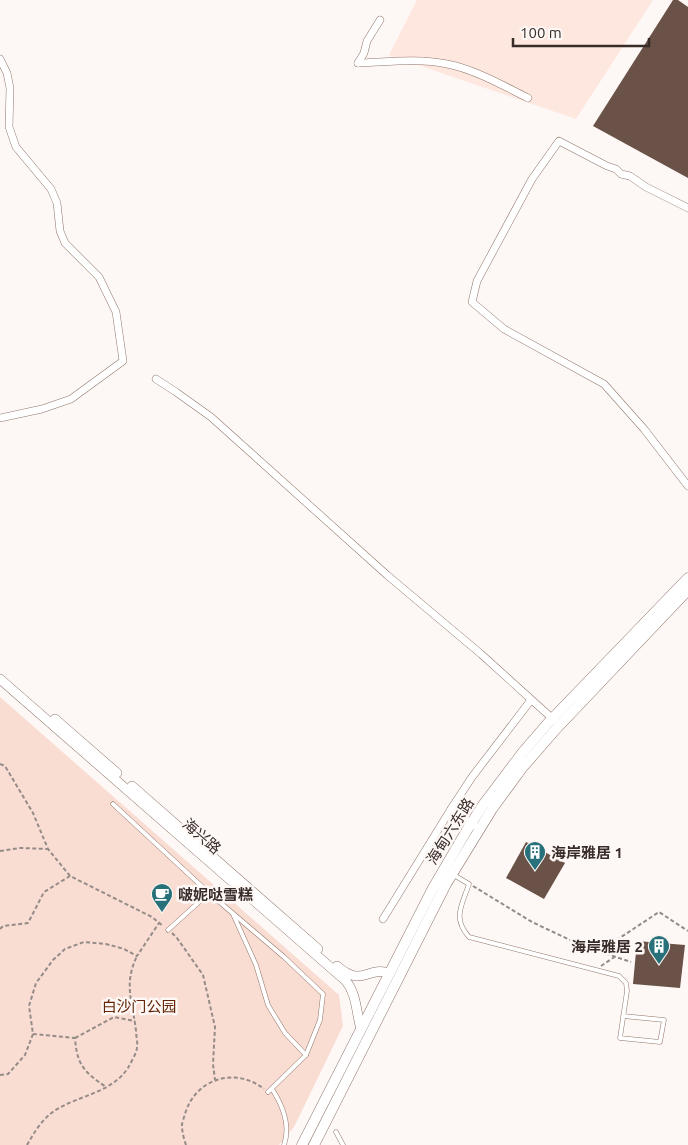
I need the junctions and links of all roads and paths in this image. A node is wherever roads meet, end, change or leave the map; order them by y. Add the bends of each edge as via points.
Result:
1 (380, 20) dead end
2 (0, 59) edge
3 (528, 98) dead end
4 (688, 208) edge
5 (156, 379) dead end
6 (0, 418) edge
7 (688, 486) edge
8 (688, 578) edge
9 (688, 590) edge
10 (0, 672) edge
11 (0, 679) edge
12 (531, 700) junction
13 (556, 722) junction
14 (0, 764) edge
15 (113, 804) dead end
16 (451, 809) junction
17 (475, 826) junction
18 (48, 849) junction
19 (0, 851) edge
20 (447, 873) junction
21 (70, 876) junction
22 (469, 884) junction
23 (209, 893) junction
24 (232, 913) junction
25 (383, 919) dead end
26 (159, 922) junction
27 (0, 929) edge
28 (168, 930) junction
29 (688, 931) edge
30 (600, 951) junction
31 (137, 956) junction
32 (616, 956) junction
33 (631, 962) dead end
34 (594, 970) junction
35 (389, 973) junction
36 (623, 1016) junction
37 (135, 1021) junction
38 (361, 1029) junction
39 (33, 1034) junction
40 (75, 1038) junction
41 (306, 1055) junction
42 (0, 1076) edge
43 (215, 1080) junction
44 (106, 1087) junction
45 (270, 1090) junction
46 (336, 1132) dead end
47 (27, 1145) edge
48 (186, 1145) edge
49 (284, 1145) edge
50 (302, 1145) edge
51 (314, 1145) edge
52 (343, 1145) edge

1 - 3 street via 358,62 448,64 494,80
2 - 6 street via 10,88 9,127 16,147 51,188 64,243 99,276 116,312 123,361 70,399
4 - 7 street via 559,141 532,179 476,281 472,302 504,329 604,384
5 - 12 street via 211,418
8 - 13 main road, 海甸六东路
9 - 13 main road, 海甸六东路
10 - 35 street, 海兴路 via 343,971 358,977 380,970
11 - 38 street, 海兴路 via 346,981 355,997
12 - 13 street
12 - 16 street
13 - 17 main road, 海甸六东路 via 523,752
14 - 18 path via 5,766 33,813
15 - 23 lane
16 - 17 street
16 - 25 street
17 - 20 main road, 海甸六东路
18 - 19 path
18 - 21 path
20 - 22 lane
20 - 35 main road, 海甸六东路
20 - 51 main road, 海甸六东路
21 - 26 path
21 - 27 path via 44,892 28,923
22 - 30 path via 532,922
22 - 34 lane via 458,915 469,937
23 - 24 lane
23 - 28 lane
24 - 41 lane via 256,964 268,1005 285,1033
24 - 41 lane via 322,994 320,1020
26 - 28 path
26 - 31 path
28 - 43 path via 203,974 215,1027
29 - 30 path via 659,912
30 - 32 path
31 - 37 path via 131,968 129,993
31 - 39 path via 106,944 84,942 65,948 36,983 30,1006
32 - 33 path
32 - 34 path
34 - 36 lane via 619,976 626,983
35 - 38 main road, 海甸六东路
36 - 36 lane via 620,1038 660,1042 664,1020
37 - 40 path via 114,1018
37 - 44 path via 138,1048 127,1069
38 - 50 main road, 海甸六东路
39 - 40 path
39 - 42 path via 25,1055 8,1074
40 - 44 path via 76,1052 84,1071
41 - 45 lane
43 - 45 path via 233,1077
43 - 48 path via 202,1087 188,1103 182,1124
44 - 47 path via 58,1108 39,1124
45 - 49 lane via 280,1102 287,1121
46 - 52 lane

